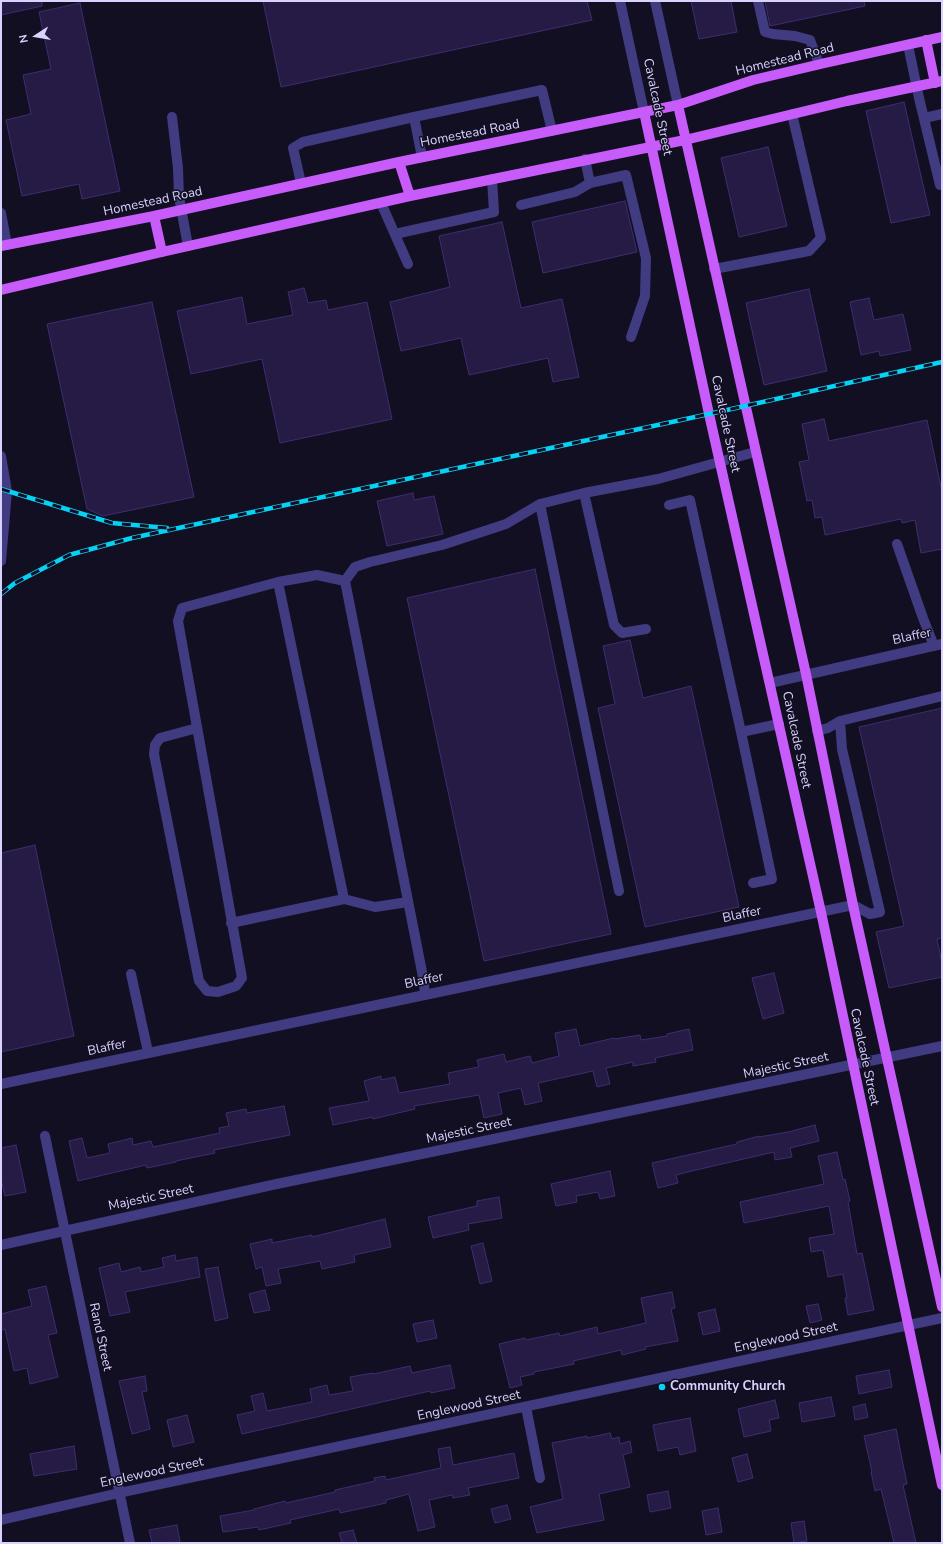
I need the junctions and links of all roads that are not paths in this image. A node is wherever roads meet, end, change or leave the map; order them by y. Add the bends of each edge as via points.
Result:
1 (620, 1) edge
2 (655, 1) edge
3 (758, 1) edge
4 (942, 37) edge
5 (926, 40) junction
6 (908, 44) junction
7 (819, 64) junction
8 (938, 82) edge
9 (916, 87) junction
10 (678, 104) junction
11 (644, 112) junction
12 (792, 114) junction
13 (942, 114) edge
14 (172, 117) dead end
15 (414, 117) junction
16 (924, 118) junction
17 (552, 130) junction
18 (685, 140) junction
19 (652, 146) junction
20 (422, 157) junction
21 (585, 160) junction
22 (399, 162) junction
23 (492, 179) junction
24 (301, 183) junction
25 (590, 183) junction
26 (942, 184) edge
27 (410, 196) junction
28 (381, 203) junction
29 (521, 205) dead end
30 (181, 210) junction
31 (1, 213) edge
32 (154, 216) junction
33 (395, 234) junction
34 (4, 246) edge
35 (188, 246) junction
36 (162, 252) junction
37 (408, 264) dead end
38 (714, 269) junction
39 (1, 290) edge
40 (631, 337) dead end
41 (755, 452) junction
42 (1, 456) edge
43 (720, 461) junction
44 (584, 493) junction
45 (540, 504) junction
46 (669, 505) dead end
47 (897, 544) dead end
48 (1, 561) edge
49 (345, 581) junction
50 (278, 582) junction
51 (646, 628) dead end
52 (938, 645) edge
53 (806, 674) junction
54 (770, 683) junction
55 (942, 696) edge
56 (840, 721) junction
57 (779, 724) junction
58 (197, 728) junction
59 (817, 731) junction
60 (741, 732) junction
61 (753, 883) dead end
62 (619, 891) dead end
63 (344, 899) junction
64 (408, 902) junction
65 (853, 905) junction
66 (820, 912) junction
67 (231, 923) junction
68 (131, 974) dead end
69 (425, 994) junction
70 (942, 1046) edge
71 (148, 1052) junction
72 (888, 1057) junction
73 (853, 1065) junction
74 (1, 1084) edge
75 (45, 1136) dead end
76 (64, 1231) junction
77 (1, 1245) edge
78 (942, 1307) edge
79 (942, 1318) edge
80 (908, 1325) junction
81 (526, 1407) junction
82 (540, 1478) dead end
83 (942, 1485) edge
84 (119, 1493) junction
85 (1, 1520) edge
86 (130, 1543) edge

1 - 11 street, Cavalcade Street
2 - 10 street, Cavalcade Street
3 - 7 street via 765,32 810,40
4 - 5 main road, Homestead Road
5 - 6 main road, Homestead Road
5 - 8 main road
6 - 7 main road, Homestead Road
6 - 9 street
7 - 10 main road, Homestead Road via 753,80
8 - 9 main road
9 - 12 main road
9 - 16 street
10 - 11 main road, Homestead Road
10 - 18 main road, Cavalcade Street
11 - 17 main road, Homestead Road
11 - 19 main road, Cavalcade Street
12 - 18 main road
12 - 38 street via 821,238 809,251
13 - 16 street
14 - 30 street
15 - 17 street via 542,90
15 - 20 street
15 - 24 street via 303,142 293,148
16 - 26 street via 940,185
17 - 20 main road, Homestead Road
18 - 19 main road
18 - 38 main road, Cavalcade Street
19 - 21 main road
19 - 43 main road, Cavalcade Street
20 - 22 main road, Homestead Road
21 - 23 main road
21 - 25 street
22 - 24 main road, Homestead Road
22 - 27 main road
23 - 27 main road
23 - 33 street via 494,212
24 - 30 main road, Homestead Road
25 - 29 street via 575,192
25 - 40 street via 626,175 646,258 645,296
27 - 28 main road
28 - 33 street
28 - 35 main road
30 - 32 main road, Homestead Road
30 - 35 street
31 - 34 street
32 - 34 main road, Homestead Road
32 - 36 main road
33 - 37 street
35 - 36 main road
36 - 39 main road
38 - 41 main road, Cavalcade Street
41 - 43 street
41 - 53 main road, Cavalcade Street
42 - 48 street via 7,491
43 - 44 street via 658,479
43 - 54 main road, Cavalcade Street
44 - 45 street
44 - 51 street via 614,625 622,633
45 - 49 street via 506,524 442,545 355,567
45 - 62 street
46 - 60 street via 690,500
47 - 52 street via 923,618
49 - 50 street via 316,575
49 - 64 street
50 - 58 street via 182,608 178,621
50 - 63 street
52 - 53 street, Blaffer
53 - 54 street, Blaffer
53 - 59 main road, Cavalcade Street
54 - 57 main road, Cavalcade Street
55 - 56 street
56 - 59 street
56 - 65 street via 842,749 880,912 870,914
57 - 60 street
57 - 66 main road, Cavalcade Street
58 - 67 street
58 - 67 street via 160,738 155,745 154,754 199,981 207,991 218,992 236,986 242,978
59 - 65 main road, Cavalcade Street
60 - 61 street via 772,879
63 - 64 street via 375,907
63 - 67 street
64 - 69 street
65 - 66 street, Blaffer
65 - 72 main road, Cavalcade Street
66 - 69 street, Blaffer
66 - 73 main road, Cavalcade Street
68 - 71 street
69 - 71 street, Blaffer
70 - 72 street, Majestic Street
71 - 74 street, Blaffer
72 - 73 street, Majestic Street
72 - 78 main road, Cavalcade Street
73 - 76 street, Majestic Street
73 - 80 main road, Cavalcade Street
75 - 76 street, Rand Street
76 - 77 street, Majestic Street
76 - 84 street, Rand Street
79 - 80 street, Englewood Street
80 - 81 street, Englewood Street
80 - 83 main road, Cavalcade Street
81 - 82 street
81 - 84 street, Englewood Street
84 - 85 street, Englewood Street
84 - 86 street, Rand Street

